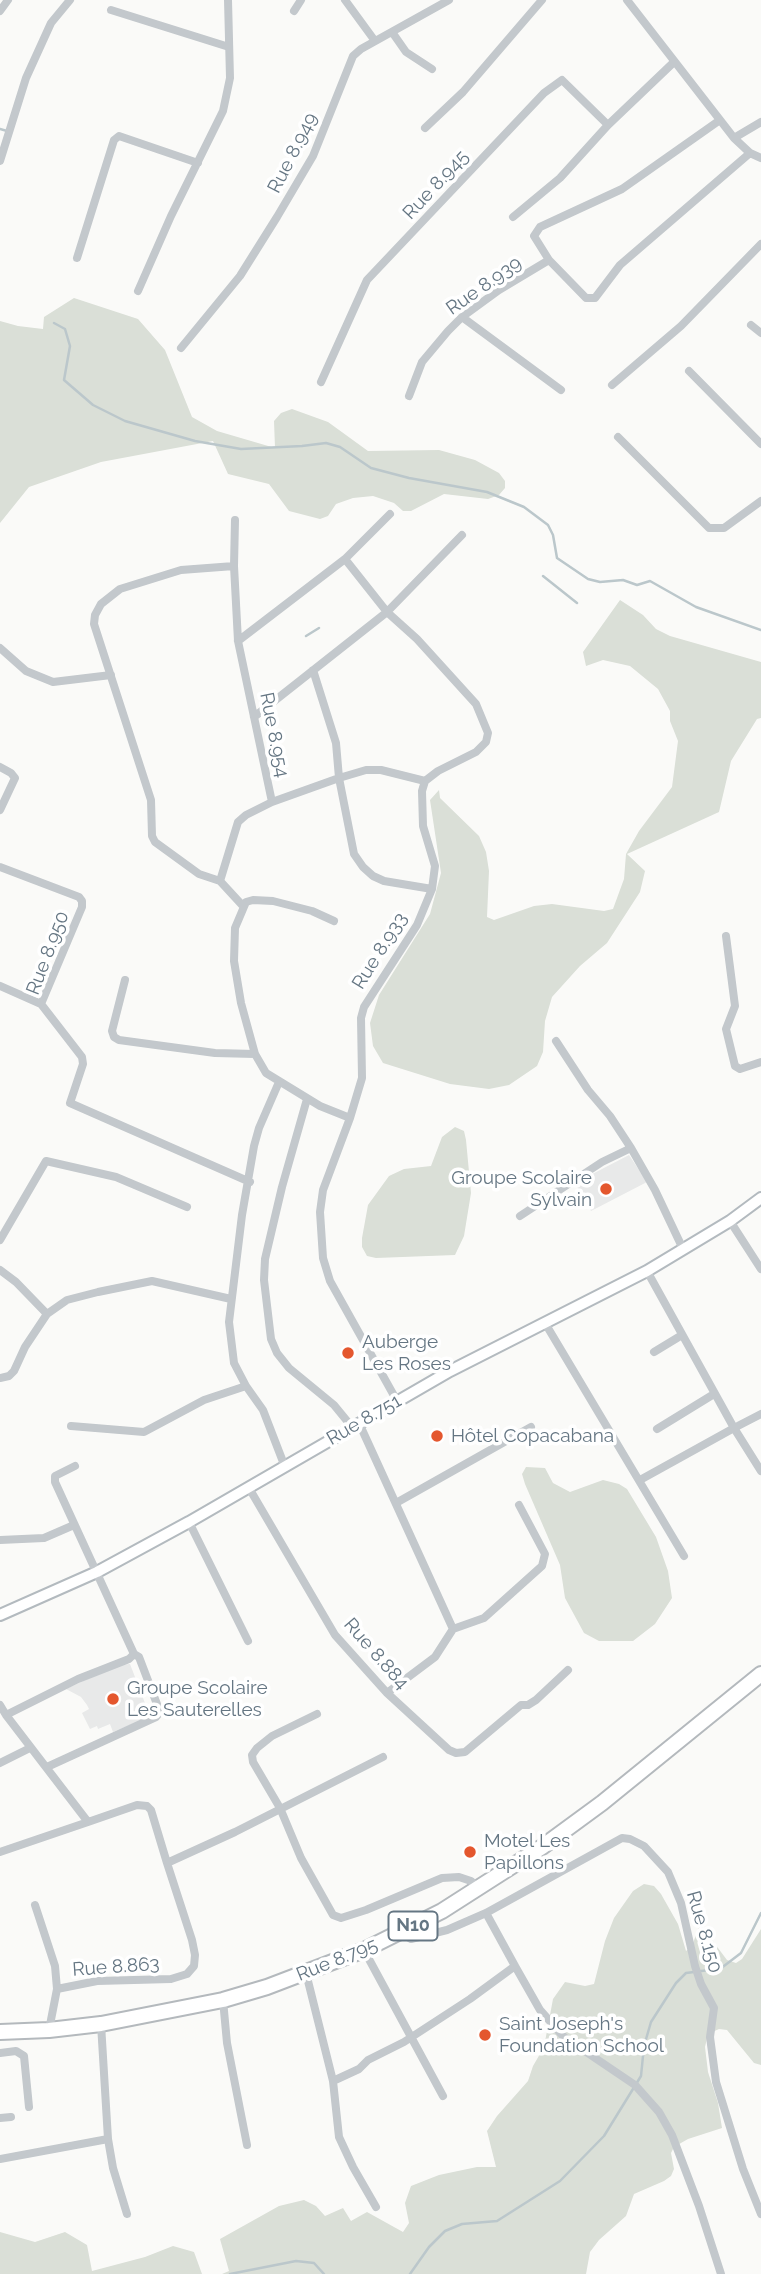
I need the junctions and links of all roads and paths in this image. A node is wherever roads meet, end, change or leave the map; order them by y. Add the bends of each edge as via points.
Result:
1 (8, 0) edge
2 (69, 0) edge
3 (228, 0) edge
4 (302, 0) edge
5 (345, 0) edge
6 (449, 0) edge
7 (542, 0) edge
8 (627, 0) edge
9 (111, 10) dead end
10 (0, 11) edge
11 (294, 11) dead end
12 (392, 32) junction
13 (375, 41) junction
14 (229, 47) junction
15 (674, 62) junction
16 (432, 69) dead end
17 (720, 120) junction
18 (761, 122) edge
19 (608, 125) junction
20 (425, 128) dead end
21 (734, 138) junction
22 (750, 153) junction
23 (761, 158) edge
24 (0, 161) edge
25 (198, 163) junction
26 (513, 217) dead end
27 (761, 244) edge
28 (76, 258) dead end
29 (549, 260) junction
30 (138, 291) dead end
31 (462, 317) junction
32 (751, 325) dead end
33 (761, 333) edge
34 (181, 348) dead end
35 (689, 371) dead end
36 (321, 382) dead end
37 (612, 385) dead end
38 (561, 390) dead end
39 (409, 396) dead end
40 (618, 437) dead end
41 (761, 444) edge
42 (761, 500) edge
43 (390, 514) dead end
44 (235, 520) dead end
45 (462, 535) dead end
46 (345, 559) junction
47 (234, 566) junction
48 (387, 612) junction
49 (238, 641) junction
50 (0, 648) edge
51 (313, 670) junction
52 (111, 675) junction
53 (254, 717) junction
54 (0, 767) edge
55 (339, 778) junction
56 (425, 781) junction
57 (272, 802) junction
58 (0, 810) edge
59 (0, 867) edge
60 (220, 881) junction
61 (432, 889) junction
62 (243, 906) junction
63 (334, 921) dead end
64 (726, 936) dead end
65 (125, 980) dead end
66 (0, 986) edge
67 (41, 1004) junction
68 (556, 1041) dead end
69 (256, 1054) junction
70 (761, 1062) edge
71 (278, 1082) junction
72 (307, 1099) junction
73 (350, 1118) junction
74 (631, 1148) junction
75 (250, 1182) junction
76 (761, 1198) edge
77 (187, 1207) dead end
78 (520, 1216) dead end
79 (730, 1221) junction
80 (0, 1240) edge
81 (683, 1249) junction
82 (761, 1269) edge
83 (0, 1270) edge
84 (647, 1271) junction
85 (230, 1299) junction
86 (47, 1314) junction
87 (545, 1324) junction
88 (682, 1335) junction
89 (653, 1352) dead end
90 (0, 1378) edge
91 (246, 1386) junction
92 (714, 1394) junction
93 (397, 1401) junction
94 (761, 1414) edge
95 (356, 1425) junction
96 (71, 1426) dead end
97 (531, 1427) dead end
98 (734, 1428) junction
99 (657, 1429) dead end
100 (75, 1466) dead end
101 (285, 1467) junction
102 (761, 1471) edge
103 (640, 1480) junction
104 (249, 1489) junction
105 (396, 1503) junction
106 (519, 1504) dead end
107 (189, 1522) junction
108 (74, 1525) junction
109 (1, 1540) edge
110 (684, 1556) dead end
111 (97, 1572) junction
112 (0, 1615) edge
113 (453, 1629) junction
114 (248, 1641) dead end
115 (134, 1654) junction
116 (568, 1670) dead end
117 (761, 1674) edge
118 (387, 1693) junction
119 (0, 1705) edge
120 (317, 1714) dead end
121 (6, 1715) junction
122 (30, 1748) junction
123 (383, 1757) dead end
124 (0, 1763) edge
125 (47, 1767) junction
126 (280, 1808) junction
127 (88, 1822) junction
128 (0, 1852) edge
129 (167, 1863) junction
130 (478, 1889) junction
131 (35, 1905) dead end
132 (486, 1913) junction
133 (401, 1933) junction
134 (364, 1950) junction
135 (515, 1966) junction
136 (306, 1973) junction
137 (57, 1989) junction
138 (223, 2000) junction
139 (101, 2024) junction
140 (49, 2030) junction
141 (0, 2032) edge
142 (411, 2035) junction
143 (0, 2053) edge
144 (333, 2081) junction
145 (443, 2096) dead end
146 (29, 2107) dead end
147 (0, 2118) edge
148 (10, 2118) dead end
149 (108, 2139) junction
150 (247, 2145) dead end
151 (0, 2159) edge
152 (759, 2200) edge
153 (376, 2207) dead end
154 (127, 2214) dead end
155 (761, 2214) edge
156 (721, 2274) edge

1 - 10 street
2 - 24 street via 51,23 26,78
3 - 14 street
4 - 11 street
5 - 13 street
6 - 12 street, Rue 8.949
7 - 20 street via 463,92
8 - 15 street
9 - 14 street
12 - 13 street, Rue 8.949
12 - 16 street via 406,52
13 - 34 street, Rue 8.949 via 353,56 313,156 259,248
14 - 25 street via 226,102
15 - 17 street
15 - 19 street
17 - 21 street
17 - 29 street via 622,189 540,227 534,236
18 - 21 street
19 - 26 street via 560,178
19 - 36 street, Rue 8.945 via 562,80 544,93 367,280
21 - 22 street
22 - 23 street
22 - 29 street, Rue 8.939 via 621,265 595,298 586,298
25 - 28 street via 119,136
25 - 30 street
27 - 37 street via 681,326
29 - 31 street, Rue 8.939
31 - 38 street
31 - 39 street, Rue 8.939 via 422,362
32 - 33 street
35 - 41 street
40 - 42 street via 709,528 724,528
43 - 46 street
44 - 47 street, Rue 8.954
45 - 48 street
46 - 48 street
46 - 49 street
47 - 49 street, Rue 8.954
47 - 52 street via 159,576 120,589 101,604 94,624
48 - 51 street
48 - 56 street via 476,704 488,733 476,752
49 - 53 street, Rue 8.954
50 - 52 street via 26,671 53,682
51 - 53 street
51 - 55 street via 336,743
52 - 60 street via 151,800 155,842 199,874
53 - 57 street, Rue 8.954
54 - 58 street via 15,778
55 - 56 street, Rue 8.954 via 381,770
55 - 57 street, Rue 8.954
55 - 61 street via 355,854 363,867 384,881
56 - 61 street, Rue 8.933 via 421,804 435,866
57 - 60 street via 238,822
59 - 67 street, Rue 8.950 via 82,901
60 - 62 street
61 - 73 street, Rue 8.933 via 417,925 364,1007 362,1078
62 - 63 street via 253,900 273,901
62 - 69 street via 235,928 234,961
64 - 70 street via 735,1006 726,1029 735,1066 740,1069
65 - 69 street via 112,1031 119,1040
66 - 67 street
67 - 75 street, Rue 8.950 via 82,1056 70,1103
68 - 74 street
69 - 71 street via 266,1073
71 - 72 street
71 - 75 street via 259,1128
72 - 73 street
72 - 95 street via 265,1259 271,1339 289,1368
73 - 93 street, Rue 8.933 via 323,1190 323,1258 338,1296
74 - 78 street
74 - 81 street
75 - 85 street
76 - 79 main road, Rue 8.751
77 - 80 street via 116,1177 46,1161
79 - 81 main road, Rue 8.751
79 - 82 street
81 - 84 main road, Rue 8.751
83 - 86 street
84 - 87 main road, Rue 8.751
84 - 88 street
85 - 86 street via 146,1282 68,1300
85 - 91 street via 234,1363
86 - 90 street via 14,1371
87 - 93 main road, Rue 8.751
87 - 103 street
88 - 89 street
88 - 92 street
91 - 96 street via 204,1400 144,1432
91 - 101 street via 263,1410
92 - 98 street
92 - 99 street
93 - 95 main road, Rue 8.751
94 - 98 street
95 - 101 main road, Rue 8.751
95 - 105 street
97 - 105 street
98 - 102 street
98 - 103 street
100 - 108 street via 54,1479
101 - 104 main road, Rue 8.751
103 - 110 street
104 - 107 main road, Rue 8.751
104 - 118 street, Rue 8.884 via 335,1635
105 - 113 street
106 - 113 street via 545,1554 542,1566 484,1618
107 - 111 main road, Rue 8.751
107 - 114 street
108 - 109 street via 44,1538
108 - 111 street
111 - 112 main road, Rue 8.751
111 - 115 street
113 - 118 street via 435,1657
115 - 121 street
115 - 125 street via 160,1713
116 - 118 street, Rue 8.884 via 536,1700 521,1705 465,1752 449,1750
117 - 130 highway, Rue 8.795 / N10 via 602,1803
119 - 121 street
120 - 126 street via 272,1737 252,1755
121 - 122 street
122 - 124 street
122 - 125 street
123 - 126 street
125 - 127 street
126 - 129 street
126 - 130 street via 301,1858 336,1918 442,1878 458,1877
127 - 128 street
127 - 129 street via 137,1805 147,1806
129 - 137 street, Rue 8.863 via 192,1940 194,1966 187,1974 171,1979 97,1981
130 - 133 highway, Rue 8.795 / N10
131 - 137 street via 55,1966
132 - 133 street, Rue 8.150 via 423,1936 411,1938
132 - 135 street
132 - 152 street, Rue 8.150 via 622,1838 644,1846 668,1872 681,1903 701,1984 714,2008 710,2038 716,2082 743,2169
133 - 134 highway, Rue 8.795 / N10
134 - 136 highway, Rue 8.795 / N10
134 - 142 street
135 - 142 street
135 - 156 street via 540,2010 564,2037 635,2085 659,2112 672,2135
136 - 138 highway, Rue 8.795 / N10
136 - 144 street
137 - 140 street, Rue 8.863
138 - 139 highway, Rue 8.795 / N10
138 - 150 street
139 - 140 highway, Rue 8.795 / N10
139 - 149 street
140 - 141 highway, Rue 8.795 / N10
142 - 144 street
142 - 145 street
143 - 146 street via 24,2056
144 - 153 street via 339,2137
147 - 148 street
149 - 151 street
149 - 154 street
152 - 155 street, Rue 8.150

